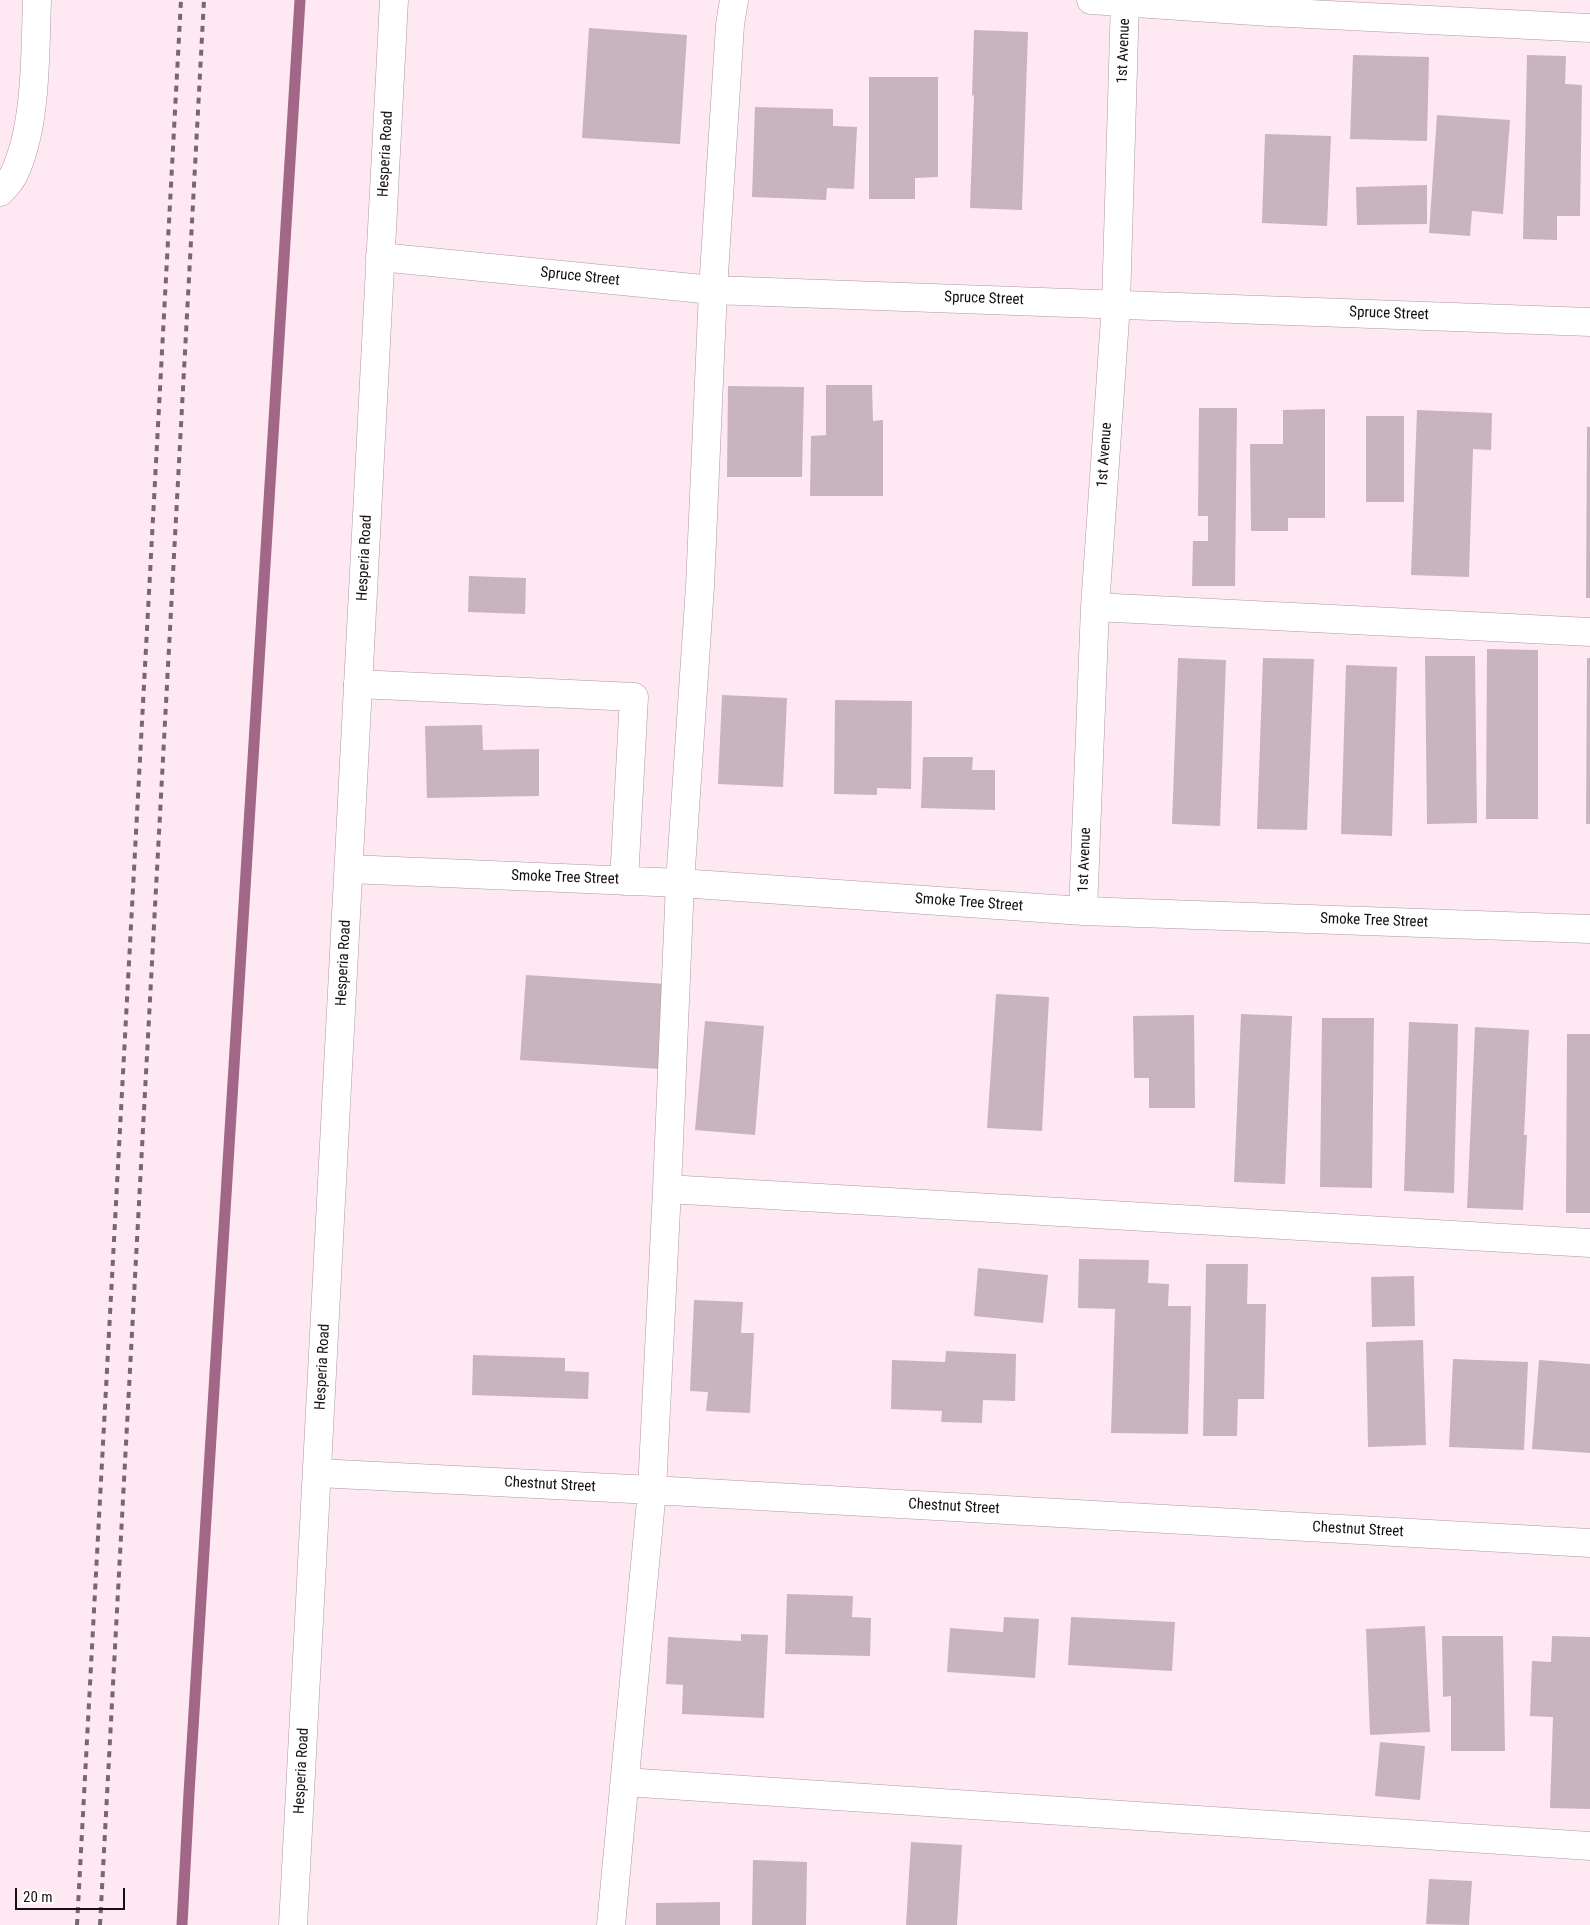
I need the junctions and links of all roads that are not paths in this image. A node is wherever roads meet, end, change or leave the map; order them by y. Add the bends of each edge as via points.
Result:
1 (37, 0) edge
2 (394, 0) edge
3 (734, 0) edge
4 (1091, 0) edge
5 (1125, 1) edge
6 (1590, 28) edge
7 (0, 192) edge
8 (380, 257) junction
9 (713, 290) junction
10 (1116, 304) junction
11 (1590, 322) edge
12 (1095, 607) junction
13 (1590, 632) edge
14 (358, 684) junction
15 (349, 869) junction
16 (624, 881) junction
17 (680, 883) junction
18 (1083, 910) junction
19 (1590, 929) edge
20 (667, 1189) junction
21 (1590, 1243) edge
22 (318, 1473) junction
23 (652, 1490) junction
24 (1590, 1543) edge
25 (625, 1782) junction
26 (1590, 1846) edge
27 (293, 1925) edge
28 (612, 1925) edge

1 - 7 street via 30,118 24,148 13,176
2 - 8 street, Hesperia Road
3 - 9 street
4 - 5 street
5 - 6 street via 1269,12
5 - 10 street, 1st Avenue
8 - 9 street, Spruce Street
8 - 14 street, Hesperia Road
9 - 10 street, Spruce Street
9 - 17 street via 700,586
10 - 11 street, Spruce Street
10 - 12 street, 1st Avenue
12 - 13 street
12 - 18 street, 1st Avenue
14 - 15 street, Hesperia Road
14 - 16 street via 634,697
15 - 16 street, Smoke Tree Street
15 - 22 street, Hesperia Road
16 - 17 street, Smoke Tree Street
17 - 18 street, Smoke Tree Street
17 - 20 street
18 - 19 street, Smoke Tree Street
20 - 21 street
20 - 23 street
22 - 23 street, Chestnut Street
22 - 27 street, Hesperia Road
23 - 24 street, Chestnut Street
23 - 25 street
25 - 26 street
25 - 28 street

